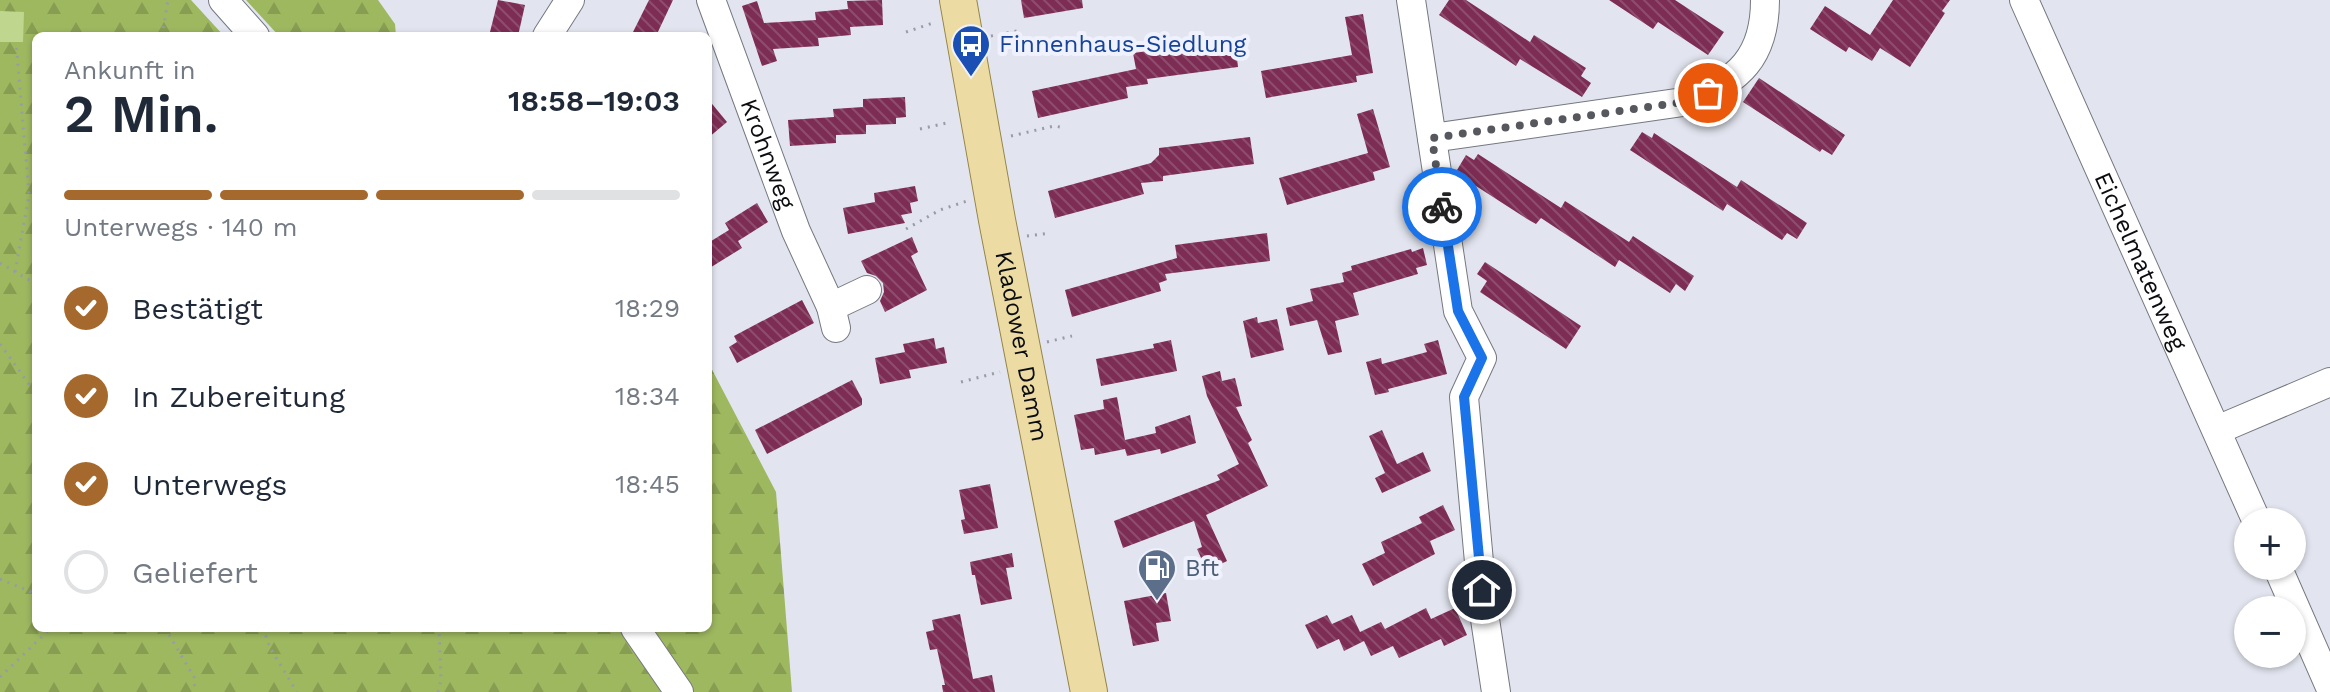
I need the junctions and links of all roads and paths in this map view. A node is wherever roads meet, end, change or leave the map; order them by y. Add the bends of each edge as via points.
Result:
1 (168, 0) edge
2 (223, 0) edge
3 (570, 0) edge
4 (711, 0) edge
5 (1411, 0) edge
6 (1765, 0) edge
7 (2024, 0) edge
8 (947, 11) edge
9 (163, 32) edge
10 (251, 32) edge
11 (550, 32) edge
12 (906, 32) dead end
13 (1022, 33) dead end
14 (983, 37) dead end
15 (16, 42) dead end
16 (956, 120) dead end
17 (1060, 127) dead end
18 (920, 129) dead end
19 (1004, 137) dead end
20 (1432, 138) junction
21 (971, 200) dead end
22 (906, 229) dead end
23 (1050, 233) dead end
24 (1023, 237) dead end
25 (0, 263) edge
26 (15, 272) junction
27 (32, 282) edge
28 (867, 290) dead end
29 (1072, 336) dead end
30 (1043, 343) dead end
31 (0, 344) edge
32 (1008, 370) dead end
33 (961, 382) dead end
34 (2330, 382) edge
35 (32, 388) edge
36 (2217, 430) junction
37 (2251, 508) edge
38 (0, 579) edge
39 (2283, 580) edge
40 (32, 592) edge
41 (47, 632) edge
42 (167, 632) edge
43 (264, 632) edge
44 (439, 632) edge
45 (638, 632) edge
46 (0, 677) edge
47 (2330, 687) edge
48 (195, 692) edge
49 (297, 692) edge
50 (438, 692) edge
51 (679, 692) edge
52 (1089, 692) edge
53 (1496, 692) edge

1 - 9 path
2 - 10 street
3 - 11 street
4 - 28 street, Krohnweg via 796,231 834,317
5 - 20 street
6 - 20 street via 1764,28 1753,53 1723,87 1690,101
7 - 36 street, Eichelmatenweg
8 - 12 path
8 - 52 main road, Kladower Damm via 997,220
13 - 14 path
15 - 26 path via 29,195
16 - 18 path
17 - 19 path
20 - 53 street via 1458,311 1482,358 1464,397
21 - 22 path
23 - 24 path
25 - 26 path
26 - 27 path
29 - 30 path
31 - 35 path
32 - 33 path
34 - 36 street
36 - 37 street, Eichelmatenweg
38 - 40 path
39 - 47 street
41 - 46 path
42 - 48 path via 194,677
43 - 49 path
44 - 50 path
45 - 51 street

